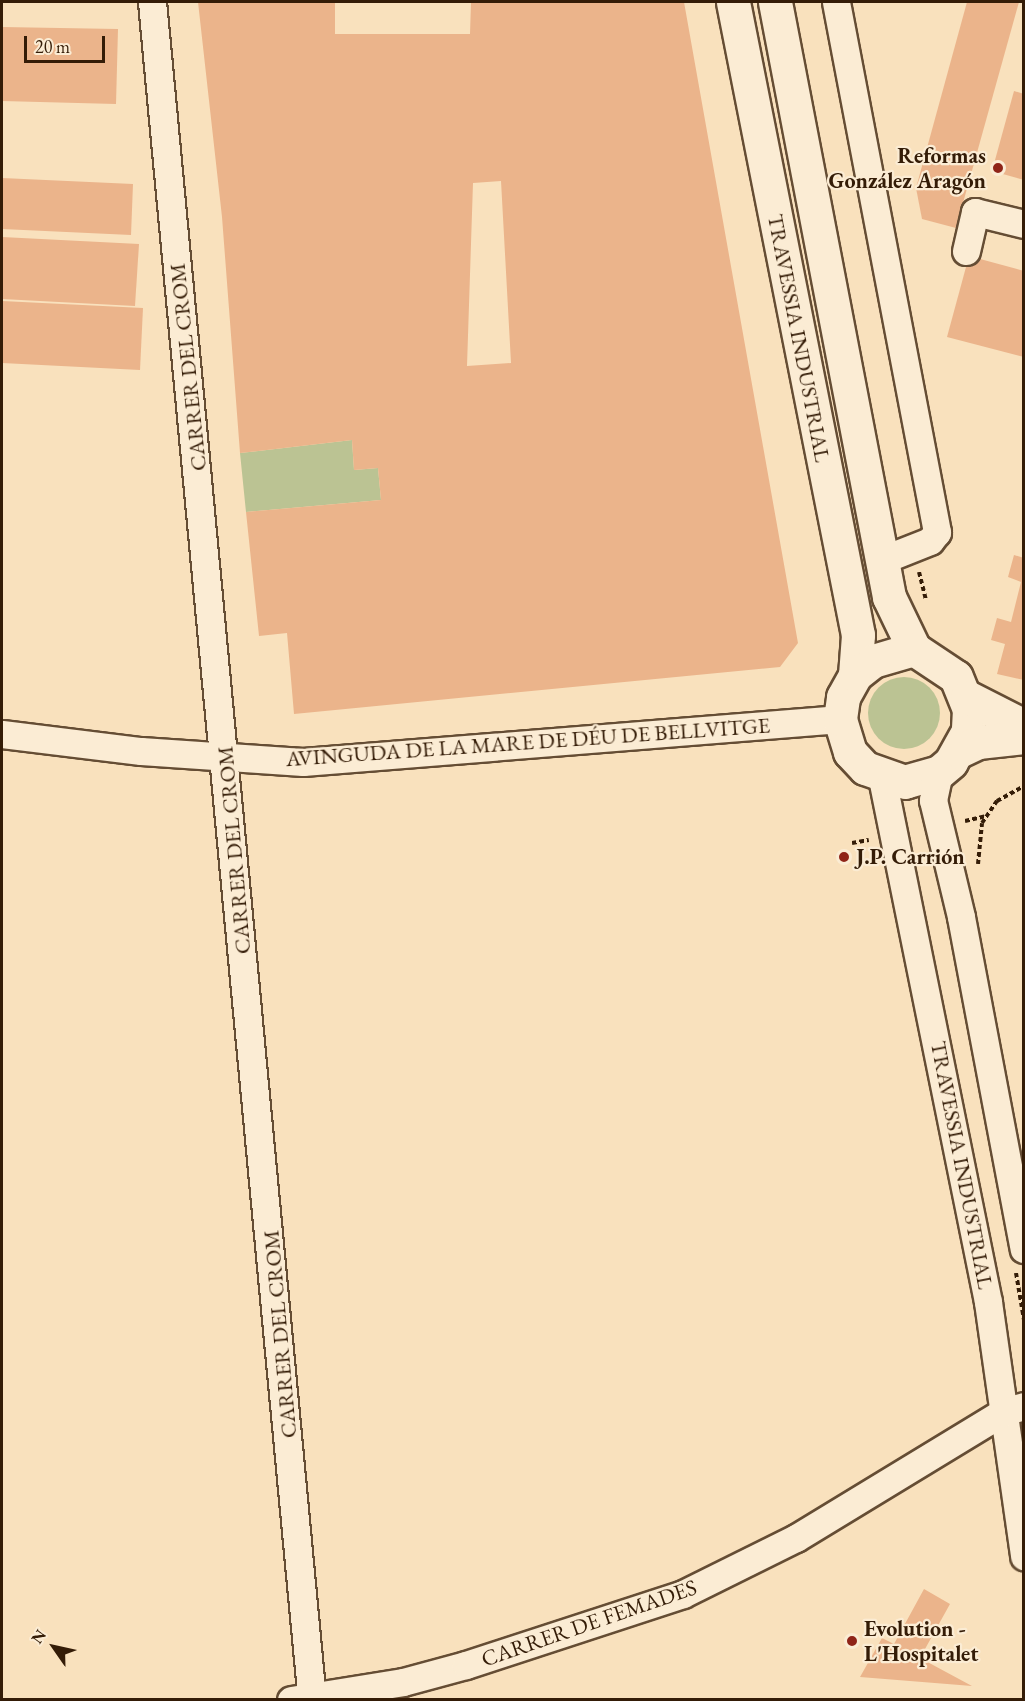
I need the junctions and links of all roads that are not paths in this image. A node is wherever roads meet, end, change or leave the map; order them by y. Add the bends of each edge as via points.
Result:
1 (152, 2) edge
2 (733, 2) edge
3 (775, 2) edge
4 (836, 2) edge
5 (1023, 224) edge
6 (966, 251) dead end
7 (882, 560) junction
8 (914, 649) junction
9 (855, 675) junction
10 (967, 697) junction
11 (840, 719) junction
12 (1023, 726) edge
13 (2, 734) edge
14 (1023, 737) edge
15 (225, 756) junction
16 (949, 762) junction
17 (882, 778) junction
18 (1023, 1249) edge
19 (1013, 1409) edge
20 (1023, 1556) edge
21 (305, 1699) edge

1 - 15 street, CARRER DEL CROM
2 - 9 street, TRAVESSIA INDUSTRIAL via 858,635
3 - 7 street, TRAVESSIA INDUSTRIAL
4 - 7 street via 937,532 930,541
5 - 6 street via 975,212
7 - 8 street, TRAVESSIA INDUSTRIAL via 889,597
8 - 9 street via 873,661
8 - 10 street via 942,664
9 - 11 street via 843,696
10 - 12 street
10 - 16 street via 968,731
11 - 15 street, AVINGUDA DE LA MARE DE DÉU DE BELLVITGE via 303,762
11 - 17 street via 850,752
13 - 15 street, AVINGUDA DE LA MARE DE DÉU DE BELLVITGE
14 - 16 street via 978,742
15 - 21 street, CARRER DEL CROM
16 - 17 street via 918,781
16 - 18 street, TRAVESSIA INDUSTRIAL via 934,809 961,917
17 - 19 street, TRAVESSIA INDUSTRIAL
19 - 20 street, TRAVESSIA INDUSTRIAL
19 - 21 street, CARRER DE FEMADES via 806,1533 683,1594 466,1665

